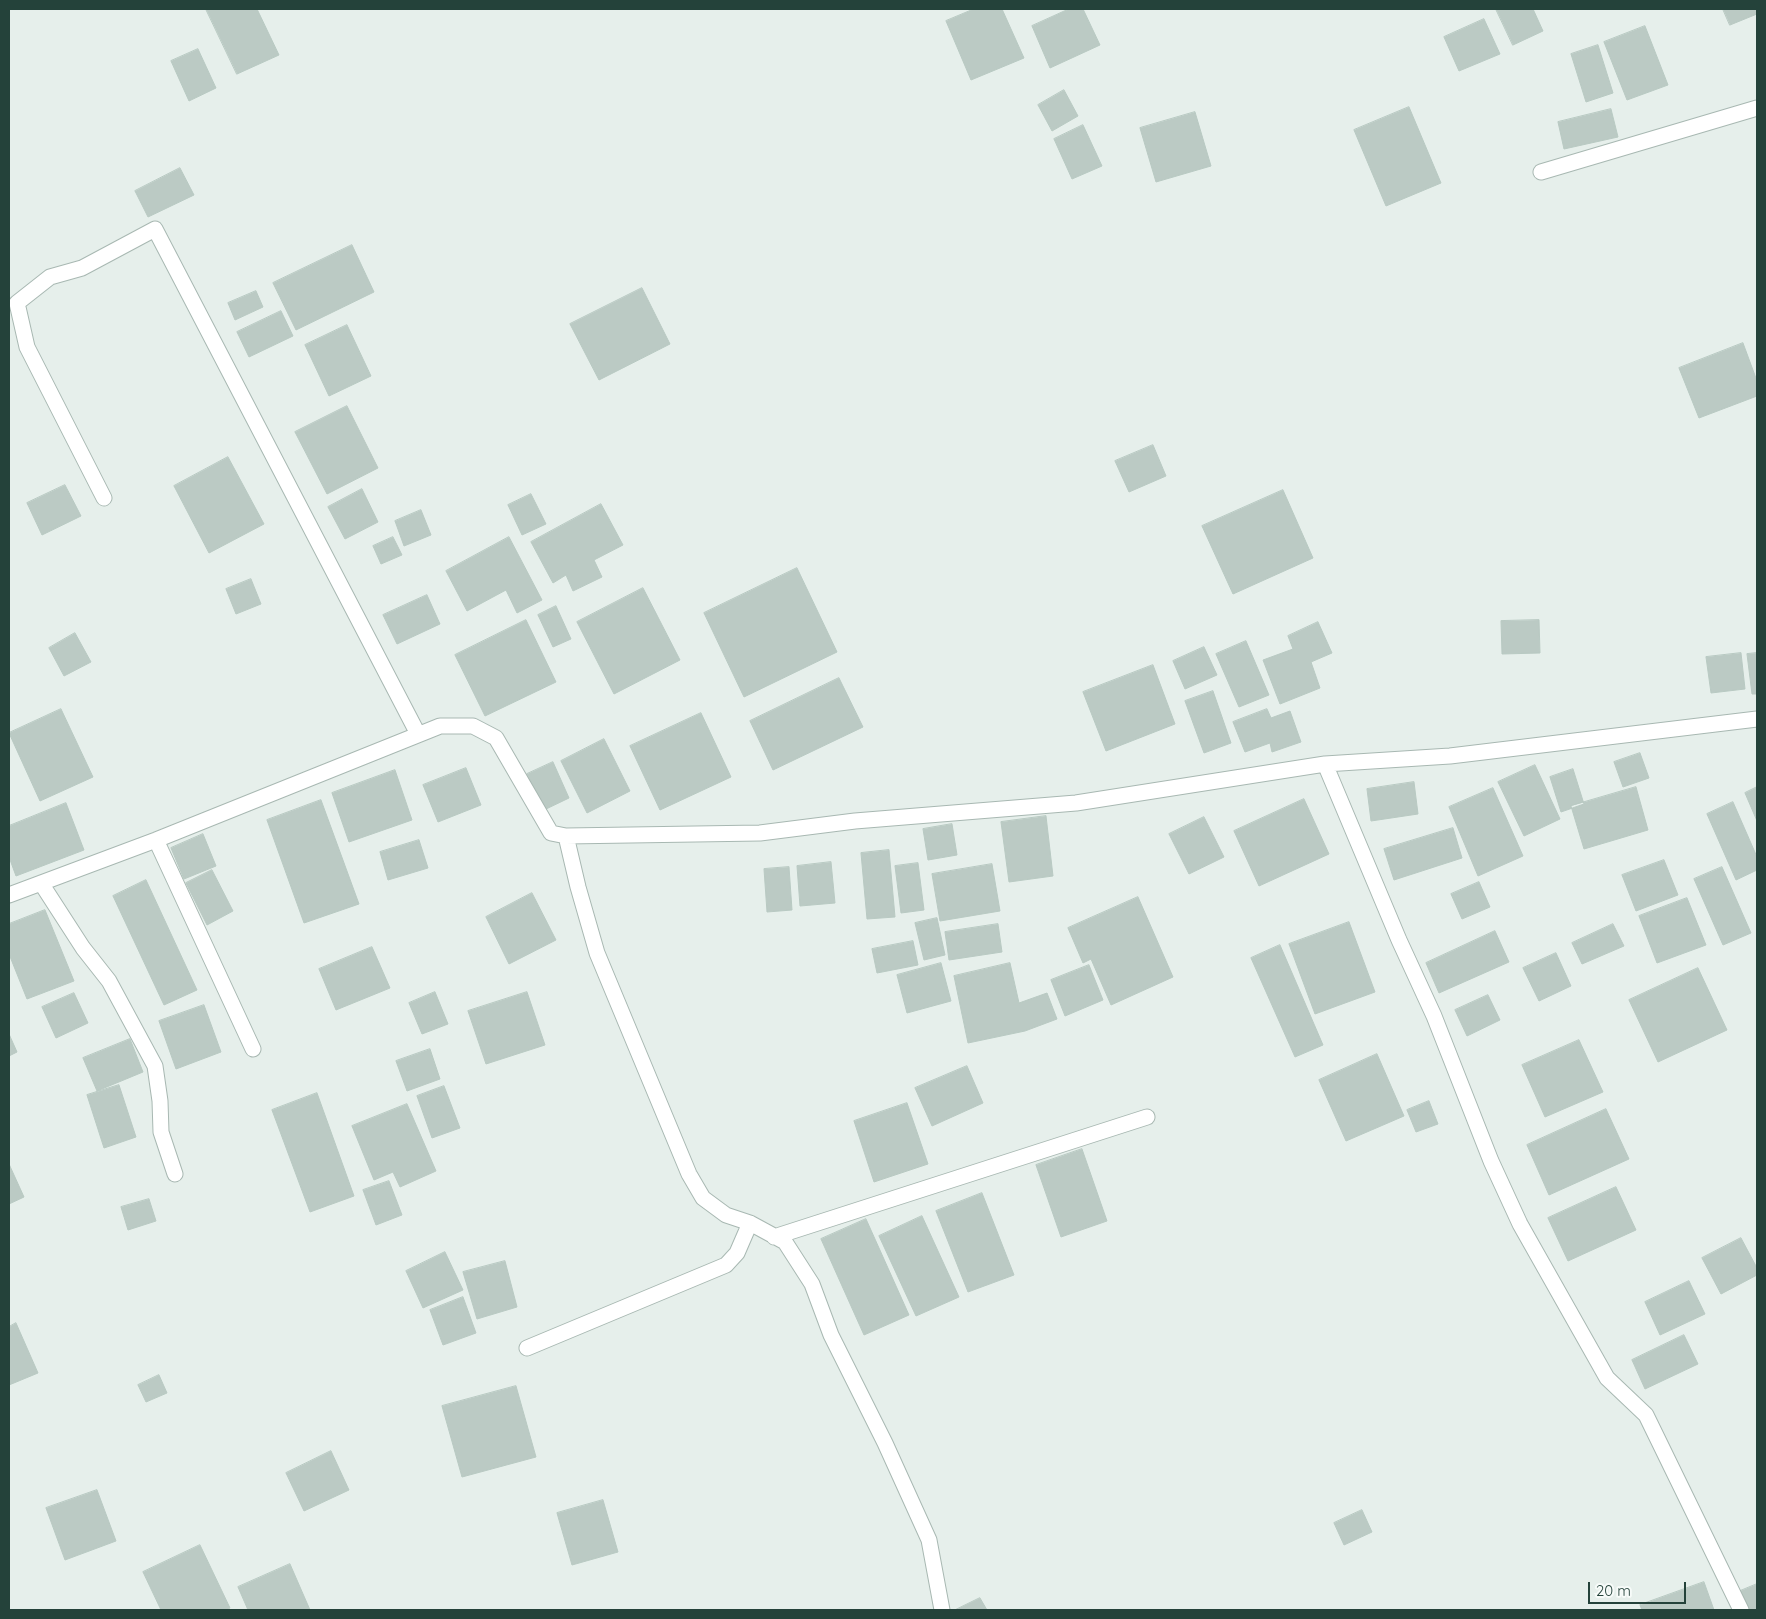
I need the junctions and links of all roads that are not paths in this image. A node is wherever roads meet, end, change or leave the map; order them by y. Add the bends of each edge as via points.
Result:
1 (1757, 108) edge
2 (1541, 172) dead end
3 (104, 498) dead end
4 (1757, 719) edge
5 (418, 734) junction
6 (1325, 764) junction
7 (566, 836) junction
8 (156, 840) junction
9 (41, 883) junction
10 (9, 895) edge
11 (253, 1049) dead end
12 (1147, 1117) dead end
13 (175, 1174) dead end
14 (750, 1223) junction
15 (774, 1237) junction
16 (527, 1348) dead end
17 (942, 1610) edge
18 (1741, 1610) edge

1 - 2 street
3 - 5 street via 27,347 17,303 50,277 82,268 155,228
4 - 6 street via 1450,756
5 - 7 street via 440,726 473,726 496,738 551,833
5 - 8 street
6 - 7 street via 1076,803 855,821 760,833
6 - 18 street via 1520,1224 1607,1378 1646,1415
7 - 14 street via 597,953 689,1174 702,1198 726,1215
8 - 9 street
8 - 11 street
9 - 10 street
9 - 13 street via 83,948 109,981 155,1066 161,1132
12 - 15 street
14 - 15 street
14 - 16 street via 737,1253 726,1265
15 - 17 street via 785,1242 812,1284 831,1335 929,1540

